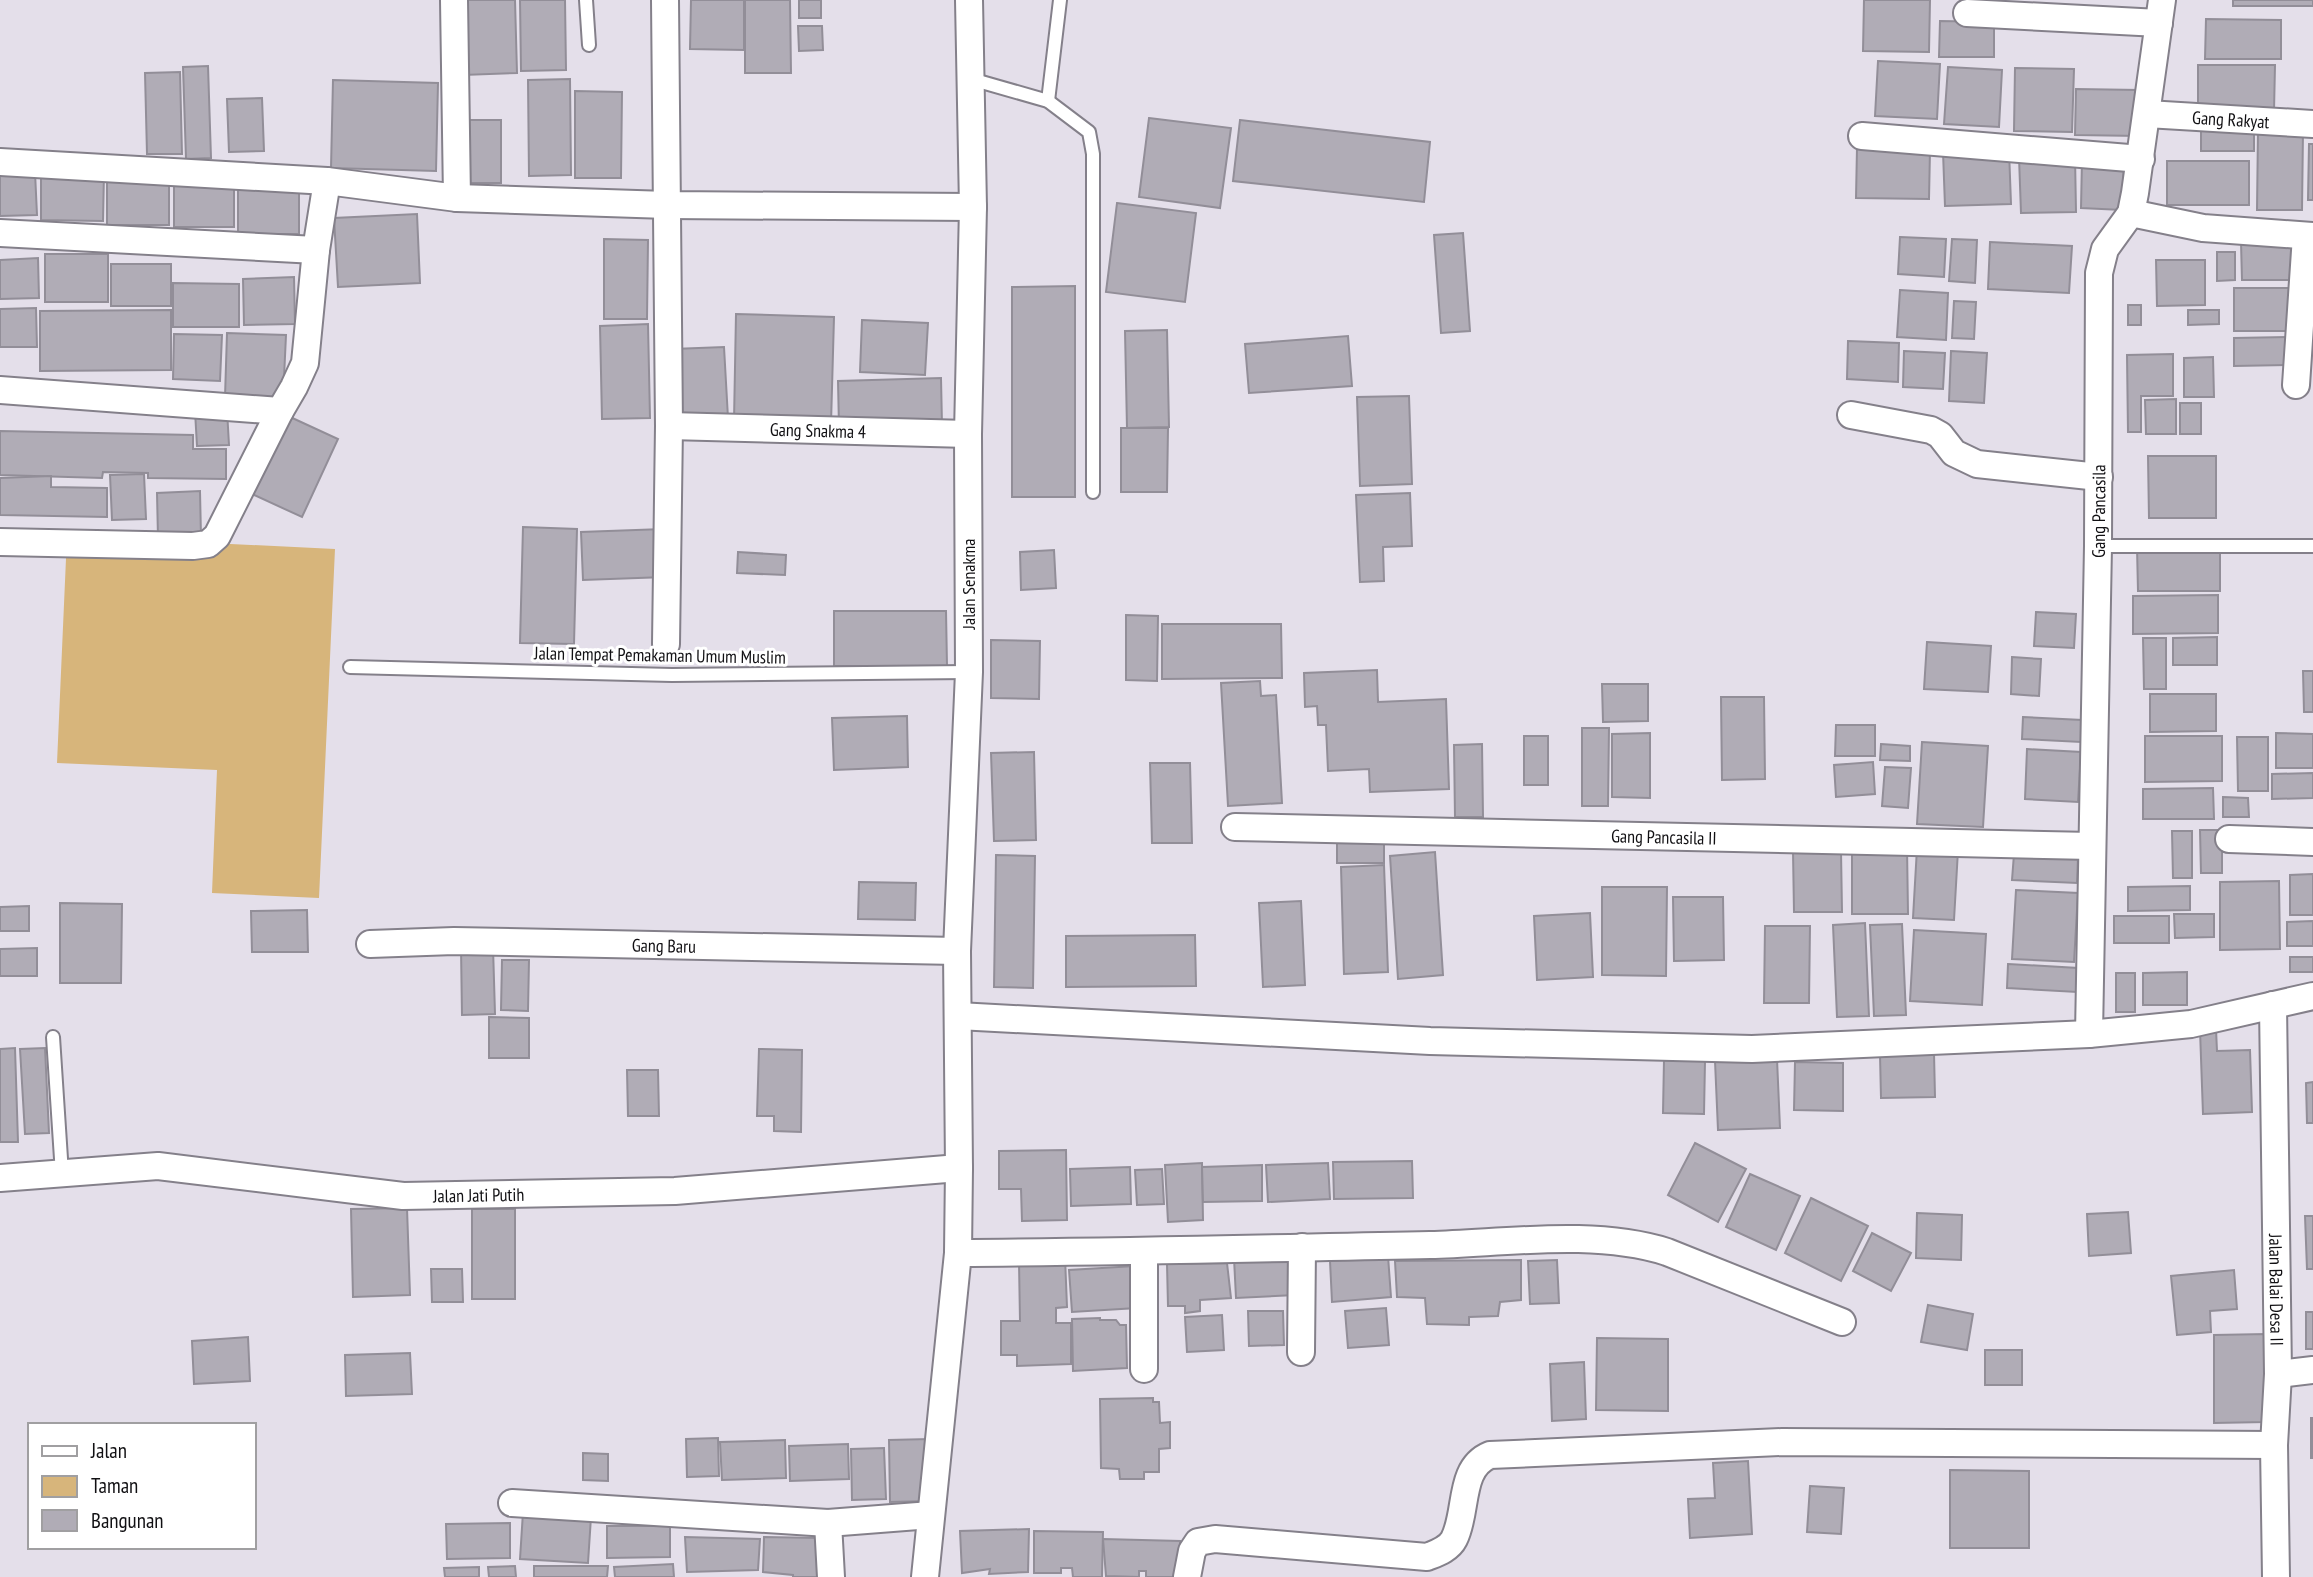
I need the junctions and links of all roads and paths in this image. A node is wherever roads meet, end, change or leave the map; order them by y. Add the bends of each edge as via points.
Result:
1 (454, 0) edge
2 (586, 0) edge
3 (665, 0) edge
4 (969, 0) edge
5 (1060, 0) edge
6 (2160, 12) edge
7 (1967, 13) dead end
8 (589, 45) dead end
9 (971, 79) junction
10 (1048, 101) junction
11 (2147, 114) junction
12 (2313, 124) edge
13 (1861, 136) dead end
14 (2141, 159) junction
15 (0, 162) edge
16 (327, 181) junction
17 (457, 198) junction
18 (667, 205) junction
19 (973, 207) junction
20 (2131, 212) junction
21 (0, 233) edge
22 (2310, 236) edge
23 (316, 250) junction
24 (2296, 385) dead end
25 (0, 390) edge
26 (280, 411) junction
27 (1851, 415) dead end
28 (669, 426) junction
29 (968, 434) junction
30 (2099, 477) junction
31 (1093, 492) dead end
32 (0, 542) edge
33 (2098, 546) junction
34 (2313, 546) edge
35 (666, 644) dead end
36 (350, 667) dead end
37 (969, 672) junction
38 (1235, 827) dead end
39 (2230, 839) dead end
40 (2313, 842) edge
41 (2092, 846) junction
42 (370, 944) dead end
43 (957, 951) junction
44 (2313, 996) edge
45 (2273, 1005) junction
46 (958, 1016) junction
47 (2089, 1034) junction
48 (53, 1037) dead end
49 (960, 1168) junction
50 (62, 1174) junction
51 (0, 1178) edge
52 (1302, 1247) junction
53 (1144, 1251) junction
54 (958, 1253) junction
55 (1842, 1322) dead end
56 (1301, 1352) dead end
57 (1144, 1369) dead end
58 (2313, 1370) edge
59 (2278, 1374) junction
60 (2274, 1444) junction
61 (512, 1503) dead end
62 (932, 1515) junction
63 (828, 1523) junction
64 (831, 1577) edge
65 (925, 1577) edge
66 (1187, 1577) edge
67 (2276, 1577) edge

1 - 17 street
2 - 8 lane
3 - 18 street
4 - 9 street, Jalan Senakma
5 - 10 lane
6 - 7 street
6 - 11 street, Gang Pancasila
9 - 10 lane
9 - 19 street, Jalan Senakma
10 - 31 lane via 1089,132 1093,154
11 - 12 street, Gang Rakyat
11 - 14 street, Gang Pancasila
13 - 14 street
14 - 20 street, Gang Pancasila
15 - 16 street
16 - 17 street
16 - 23 street
17 - 18 street
18 - 19 street
18 - 28 street
19 - 29 street, Jalan Senakma
20 - 22 street via 2203,228
20 - 30 street, Gang Pancasila via 2105,249 2099,273
21 - 23 street
22 - 24 street
23 - 26 street via 305,363
25 - 26 street
26 - 32 street via 217,536 208,544
27 - 30 street via 1931,430 1954,453 1977,464
28 - 29 street, Gang Snakma 4
28 - 35 street
29 - 37 street, Jalan Senakma
30 - 33 street, Gang Pancasila
33 - 34 lane
33 - 41 street, Gang Pancasila
36 - 37 lane, Jalan Tempat Pemakaman Umum Muslim via 672,675
37 - 43 street, Jalan Senakma
38 - 41 street, Gang Pancasila II
39 - 40 street
41 - 47 street, Gang Pancasila
42 - 43 street, Gang Baru via 454,941
43 - 46 street, Jalan Senakma
44 - 45 street
45 - 47 street via 2191,1024
45 - 59 street, Jalan Balai Desa II
46 - 47 street via 1430,1041 1752,1049
46 - 49 street, Jalan Senakma
48 - 50 lane
49 - 50 street, Jalan Jati Putih via 675,1191 403,1196 158,1166
49 - 54 street, Jalan Senakma
50 - 51 street, Jalan Jati Putih
52 - 53 street
52 - 55 street via 1589,1238 1643,1244
52 - 56 street
53 - 54 street
53 - 57 street
54 - 62 street, Jalan Senakma
58 - 59 street
59 - 60 street, Jalan Balai Desa II
60 - 66 street via 1782,1442 1490,1455 1478,1460 1471,1473 1454,1539 1444,1550 1427,1557 1215,1539 1198,1542
60 - 67 street, Jalan Balai Desa II
61 - 63 street
62 - 63 street
62 - 65 street, Jalan Senakma
63 - 64 street

